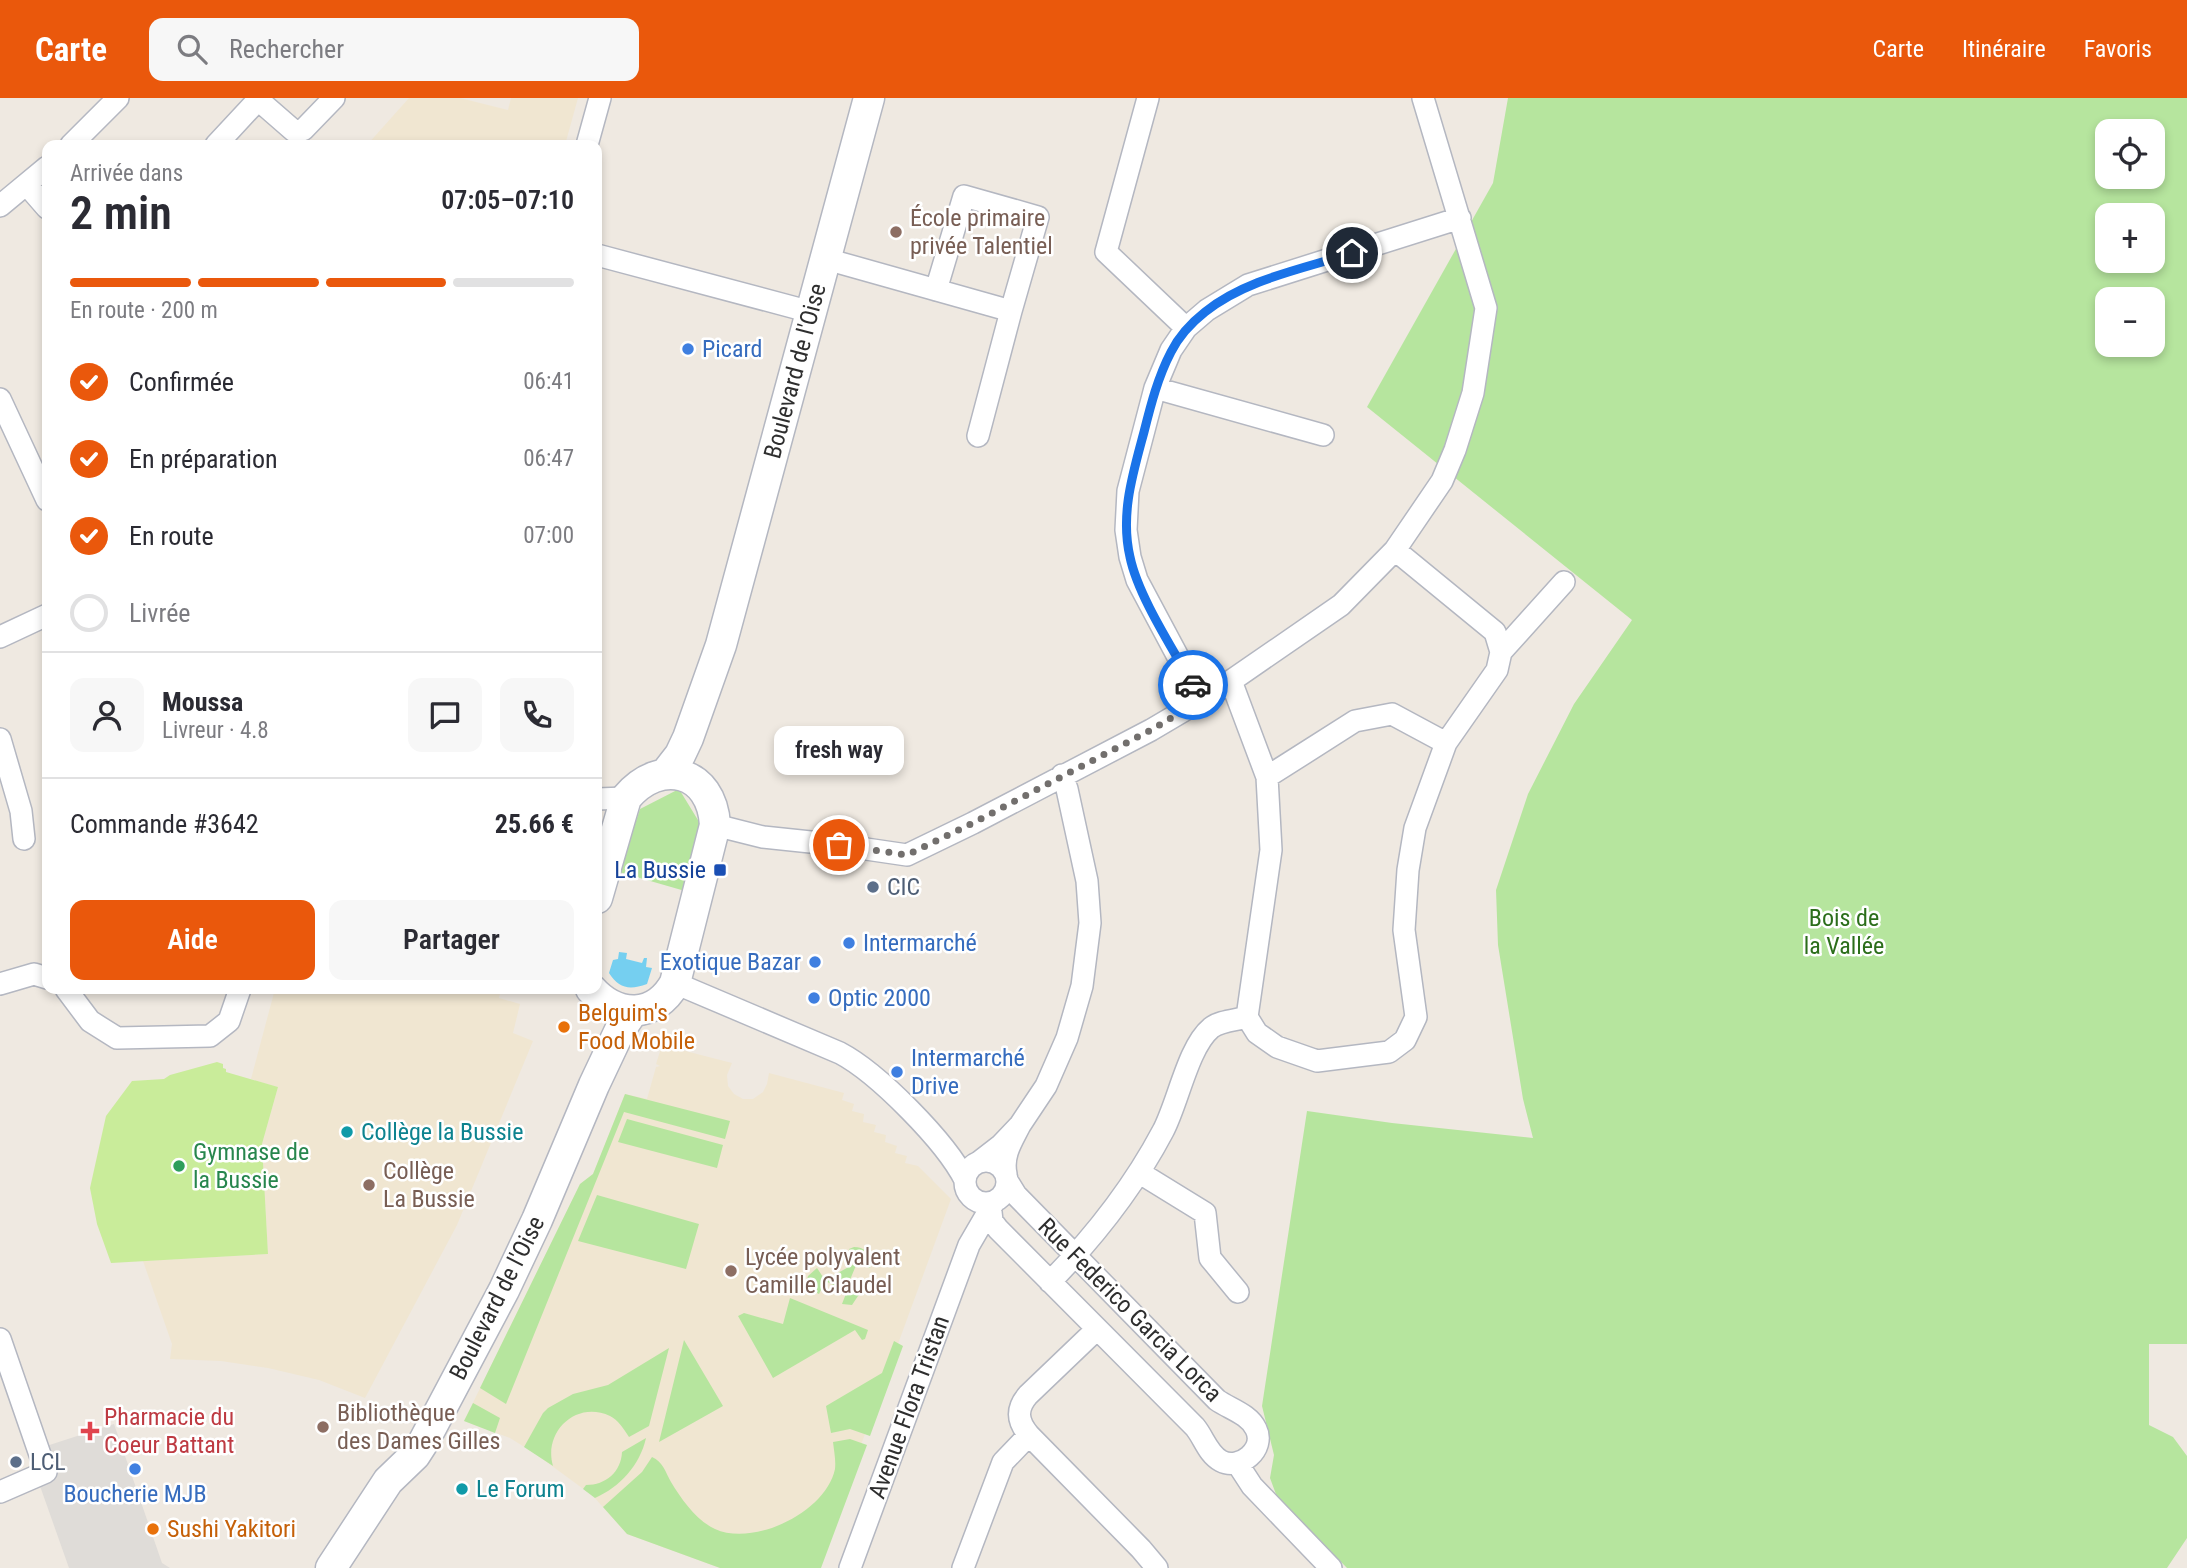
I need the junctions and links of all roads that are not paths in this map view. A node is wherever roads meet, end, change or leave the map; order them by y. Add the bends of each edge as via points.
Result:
1 (118, 98) edge
2 (334, 98) edge
3 (600, 98) edge
4 (869, 98) edge
5 (1148, 98) edge
6 (1423, 98) edge
7 (76, 140) edge
8 (221, 140) edge
9 (588, 140) edge
10 (42, 172) edge
11 (27, 185) junction
12 (42, 202) edge
13 (0, 206) edge
14 (1460, 218) junction
15 (602, 256) edge
16 (826, 259) junction
17 (936, 290) junction
18 (1010, 311) junction
19 (811, 312) junction
20 (1186, 328) junction
21 (1155, 388) junction
22 (0, 399) edge
23 (1323, 435) dead end
24 (978, 436) dead end
25 (42, 489) edge
26 (1395, 550) junction
27 (1564, 582) dead end
28 (42, 617) edge
29 (0, 637) edge
30 (721, 645) junction
31 (1501, 652) junction
32 (1231, 681) junction
33 (1201, 700) junction
34 (0, 739) edge
35 (1446, 743) junction
36 (666, 773) junction
37 (1062, 775) junction
38 (1267, 777) junction
39 (702, 788) junction
40 (626, 798) junction
41 (602, 799) edge
42 (715, 825) junction
43 (24, 839) dead end
44 (602, 881) edge
45 (42, 976) edge
46 (675, 983) junction
47 (0, 984) edge
48 (70, 994) edge
49 (238, 994) edge
50 (596, 994) edge
51 (637, 1011) junction
52 (1247, 1017) junction
53 (594, 1085) junction
54 (1020, 1125) junction
55 (1140, 1173) junction
56 (1007, 1178) junction
57 (981, 1188) junction
58 (998, 1229) junction
59 (970, 1242) junction
60 (1075, 1256) junction
61 (1051, 1282) junction
62 (1238, 1292) dead end
63 (1097, 1329) junction
64 (0, 1339) edge
65 (1028, 1435) junction
66 (1237, 1463) junction
67 (0, 1492) edge
68 (331, 1568) edge
69 (850, 1568) edge
70 (963, 1568) edge
71 (1157, 1568) edge
72 (1331, 1568) edge

1 - 7 street
2 - 8 street via 303,130 295,131 263,104 255,103
3 - 9 street
4 - 16 main road, Boulevard de l'Oise
5 - 20 street via 1106,252
6 - 14 street
10 - 11 street
11 - 12 street
11 - 13 street
14 - 20 street via 1248,285
14 - 26 street via 1486,308 1473,393 1442,481
15 - 19 street
16 - 17 street
16 - 19 main road, Boulevard de l'Oise
17 - 18 street
17 - 18 street via 964,196 1038,217
18 - 24 street
19 - 30 main road, Boulevard de l'Oise
20 - 21 street
21 - 23 street
21 - 33 street via 1128,491 1126,530 1137,580
22 - 25 street
26 - 31 street via 1495,632
26 - 32 street via 1341,605
27 - 31 street
28 - 29 street
30 - 36 main road, Boulevard de l'Oise via 688,738
30 - 39 main road, Boulevard de l'Oise via 701,753
31 - 35 street via 1497,670
32 - 33 street
32 - 38 street
33 - 37 street
34 - 43 street via 21,811
35 - 38 street via 1392,715 1355,721
35 - 52 street via 1415,828 1408,870 1404,930 1416,1017 1405,1040 1389,1052 1317,1061 1277,1047 1257,1033
36 - 39 main road via 686,776
36 - 40 main road via 645,780
37 - 42 street via 907,855 762,837
37 - 54 street via 1087,881 1090,923 1082,986 1067,1038 1046,1086
38 - 52 street via 1271,850
39 - 42 main road, Boulevard de l'Oise
40 - 41 street
40 - 44 main road
42 - 46 main road
45 - 47 street via 34,974
46 - 51 main road via 657,1004
46 - 57 street, Rue Federico Garcia Lorca via 855,1061
48 - 49 street via 90,1021 117,1038 210,1036 229,1021
50 - 51 main road via 617,1008
50 - 53 main road, Boulevard de l'Oise via 603,1023
51 - 53 main road, Boulevard de l'Oise via 620,1030
52 - 55 street via 1212,1027 1197,1046 1165,1127
53 - 68 main road, Boulevard de l'Oise via 504,1290 424,1441 388,1480
54 - 56 street via 1006,1154
54 - 57 street via 1001,1145
55 - 60 street
55 - 62 street via 1205,1213 1210,1258
56 - 57 street via 1004,1194
56 - 57 street via 993,1162
56 - 60 street, Rue Federico Garcia Lorca via 1016,1195
57 - 58 street, Rue Federico Garcia Lorca
57 - 59 street, Avenue Flora Tristan
58 - 59 street, Rue Federico Garcia Lorca via 987,1230
58 - 61 street, Rue Federico Garcia Lorca
59 - 69 street, Avenue Flora Tristan
60 - 61 street
60 - 66 street, Rue Federico Garcia Lorca via 1217,1400 1253,1425 1258,1436 1256,1448
61 - 63 street, Rue Federico Garcia Lorca
63 - 65 street via 1023,1400 1018,1413
63 - 66 street, Rue Federico Garcia Lorca via 1195,1427 1213,1455
64 - 67 street via 46,1472
65 - 70 street via 1003,1462
65 - 71 street
66 - 72 street, Rue Federico Garcia Lorca via 1252,1486

